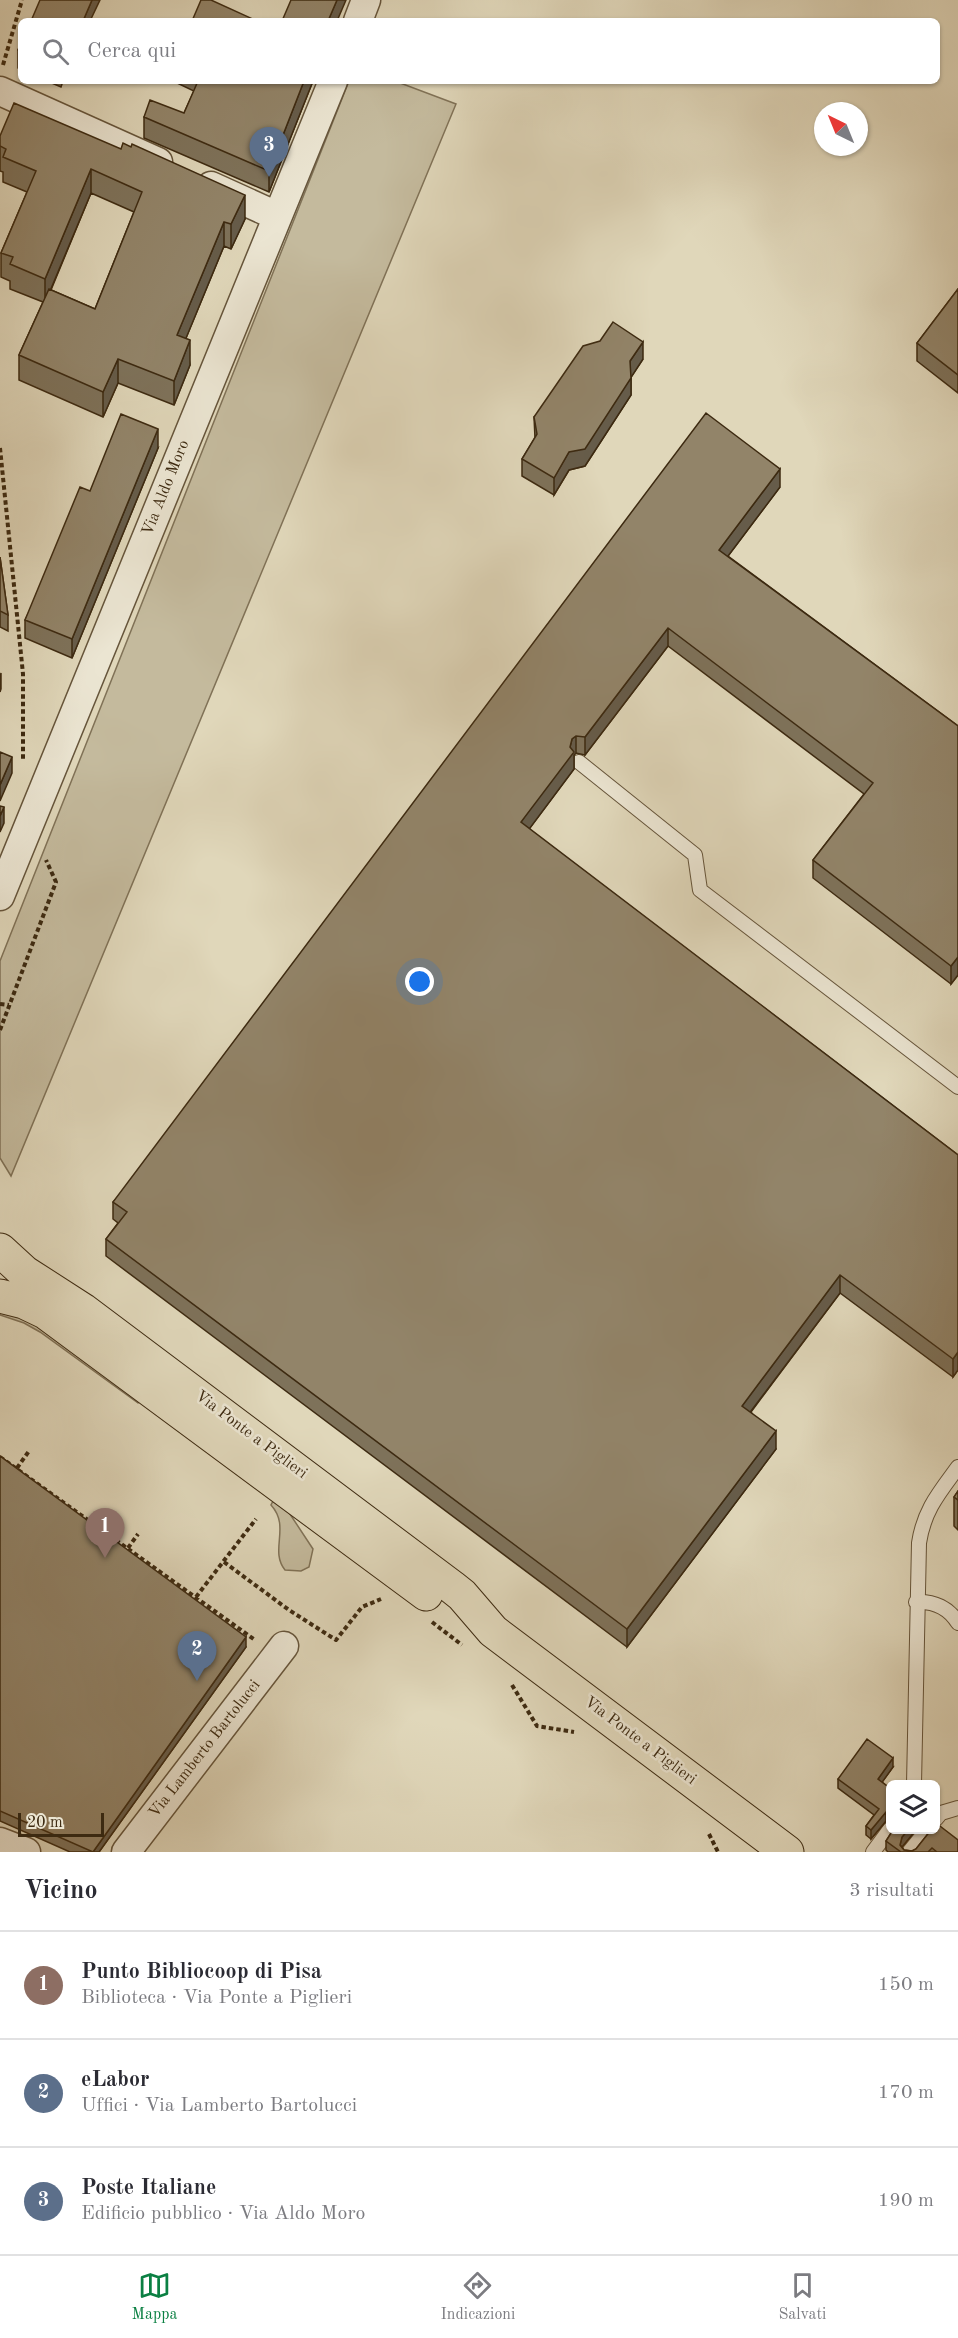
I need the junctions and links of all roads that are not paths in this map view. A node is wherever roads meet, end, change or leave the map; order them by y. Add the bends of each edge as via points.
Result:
1 (366, 0) edge
2 (359, 18) edge
3 (332, 84) edge
4 (0, 91) edge
5 (277, 216) junction
6 (579, 762) dead end
7 (0, 896) edge
8 (958, 1087) edge
9 (0, 1250) edge
10 (0, 1296) edge
11 (958, 1467) edge
12 (916, 1602) junction
13 (958, 1623) edge
14 (481, 1641) junction
15 (281, 1651) road end
16 (914, 1780) edge
17 (958, 1808) edge
18 (940, 1813) edge
19 (887, 1834) edge
20 (924, 1834) edge
21 (0, 1842) edge
22 (26, 1852) edge
23 (126, 1852) edge
24 (787, 1852) edge
25 (873, 1852) edge
26 (909, 1852) edge

1 - 2 street
3 - 5 street, Via Aldo Moro
4 - 5 street
5 - 7 street, Via Aldo Moro
6 - 8 lane via 695,855 700,890
9 - 14 main road, Via Ponte a Piglieri via 24,1272 93,1317 457,1591
10 - 14 main road, Via Ponte a Piglieri via 45,1312 398,1575 477,1626
11 - 12 lane via 925,1517 919,1543
12 - 13 lane via 947,1609
12 - 16 lane
14 - 24 main road, Via Ponte a Piglieri
15 - 23 street, Via Lamberto Bartolucci
17 - 18 lane
19 - 25 lane
20 - 26 lane
21 - 22 street

